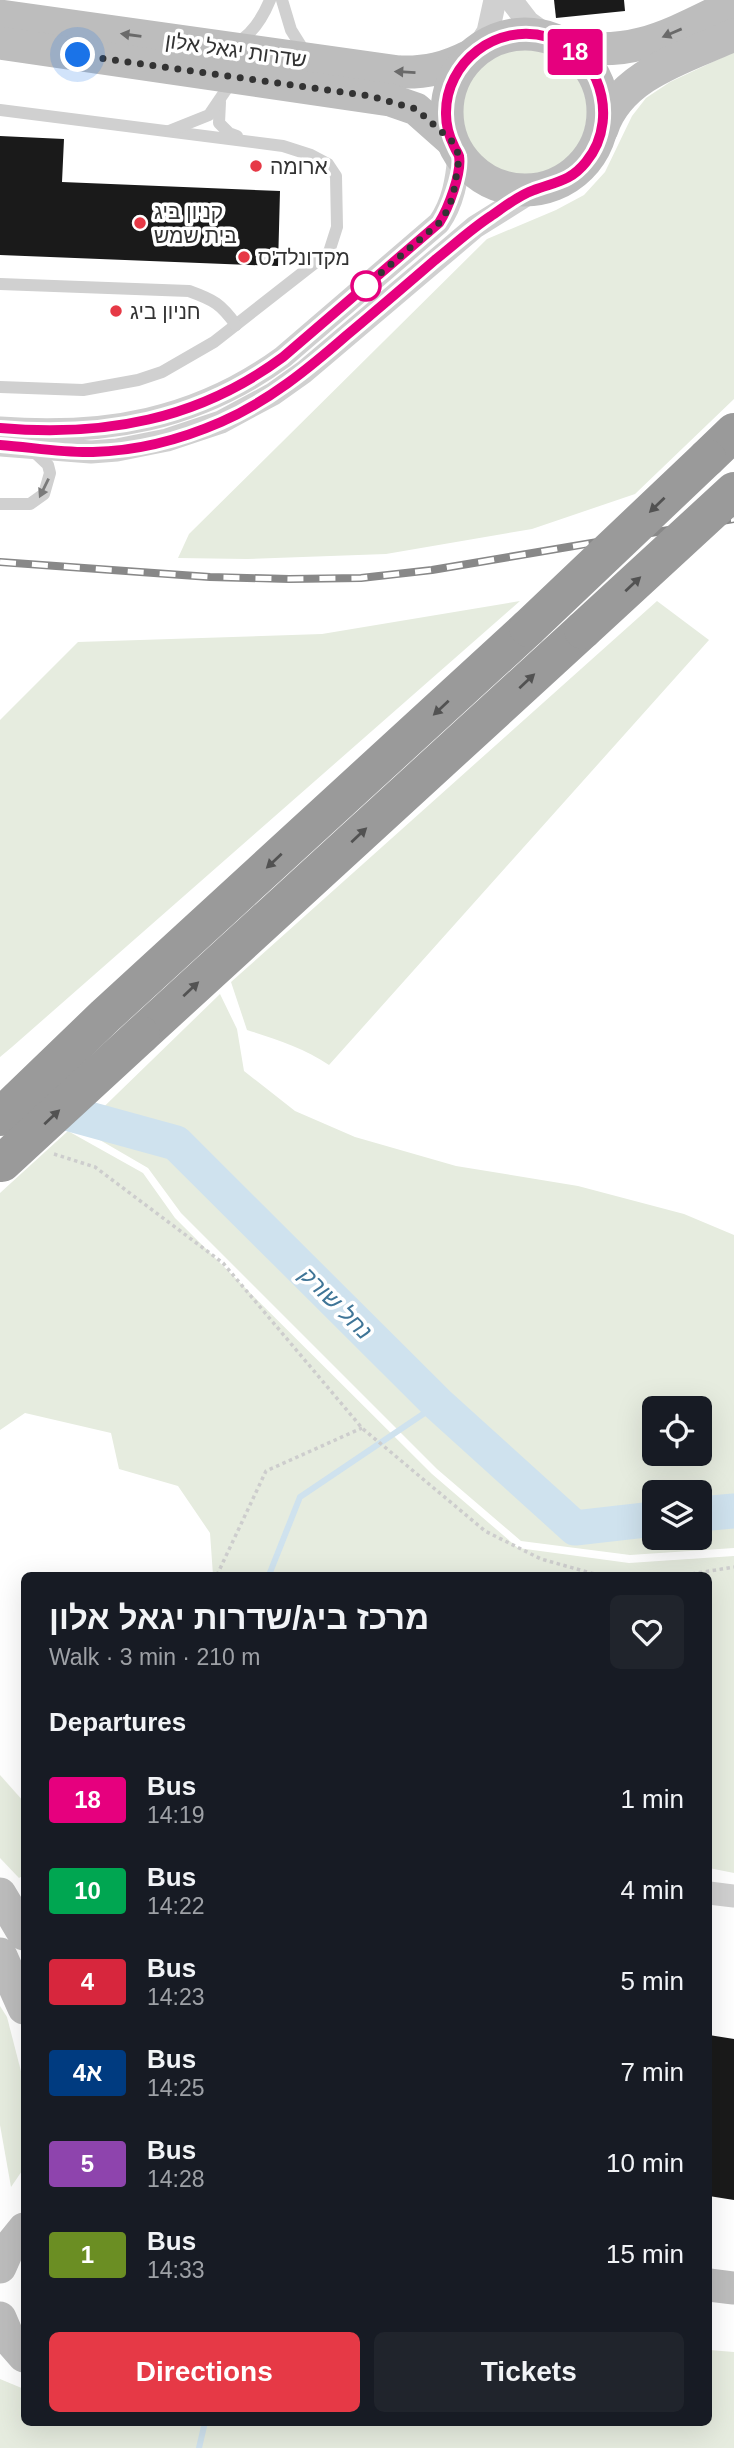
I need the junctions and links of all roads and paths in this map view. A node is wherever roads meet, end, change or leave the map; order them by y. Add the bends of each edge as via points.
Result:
1 (270, 0) edge
2 (282, 0) edge
3 (495, 0) edge
4 (511, 0) edge
5 (734, 4) edge
6 (0, 16) edge
7 (734, 35) edge
8 (559, 42) junction
9 (0, 43) edge
10 (473, 53) junction
11 (310, 60) junction
12 (227, 75) junction
13 (0, 110) edge
14 (602, 129) junction
15 (169, 131) junction
16 (251, 142) junction
17 (455, 147) junction
18 (534, 190) junction
19 (0, 284) edge
20 (236, 326) junction
21 (0, 387) edge
22 (0, 428) edge
23 (0, 445) edge
24 (720, 445) edge
25 (27, 447) junction
26 (734, 491) edge
27 (0, 504) edge
28 (0, 1117) edge
29 (47, 1152) dead end
30 (1, 1163) edge
31 (362, 1428) junction
32 (734, 1567) edge
33 (218, 1572) edge
34 (587, 1572) edge
35 (703, 1572) edge
36 (712, 1893) edge
37 (0, 1894) edge
38 (734, 1896) edge
39 (21, 1929) edge
40 (0, 1954) edge
41 (21, 2001) edge
42 (712, 2286) edge
43 (734, 2288) edge
44 (712, 2308) edge
45 (734, 2310) edge
46 (0, 2318) edge
47 (0, 2346) edge
48 (21, 2353) edge
49 (21, 2355) edge

1 - 12 lane via 243,39
2 - 11 lane via 291,30
3 - 10 street via 488,32
4 - 8 street via 528,22
5 -> 8 main road via 678,31 630,47 596,50
12 -> 6 main road, שדרות יגאל אלון
7 - 14 main road via 636,82 615,101
8 - 10 main road via 537,35 513,35
8 - 14 main road via 584,60 597,81 603,104
9 - 12 main road, שדרות יגאל אלון
10 -> 11 main road, שדרות יגאל אלון via 448,67 419,73
10 - 17 main road via 448,93 446,116
11 - 12 main road, שדרות יגאל אלון
12 - 15 lane via 209,115
12 - 16 lane via 219,123
12 - 17 main road, שדרות יגאל אלון via 405,104 423,114
13 - 15 lane
14 - 18 main road via 593,152 577,171 557,184
15 - 16 lane
16 - 20 lane via 283,146 328,164 336,176 337,227 329,252
17 - 18 main road via 475,173 491,183
17 - 22 street via 453,196 439,223 261,374 194,407 137,422 65,431
18 - 25 street via 475,227 304,372 251,408 195,432 117,450
19 - 20 lane via 189,291 224,308
20 - 21 lane via 162,372 138,380 83,390
23 - 25 street
24 -> 28 highway, bridge
25 -> 27 lane via 48,465 47,489 30,504
30 -> 26 highway, bridge
29 - 31 path via 95,1167 223,1263
31 - 33 path via 266,1471
31 - 34 path via 485,1531 541,1559
32 - 35 path
36 - 38 street
37 - 39 main road
40 - 41 main road
42 - 43 main road
44 - 45 main road
46 - 48 main road
47 - 49 main road

